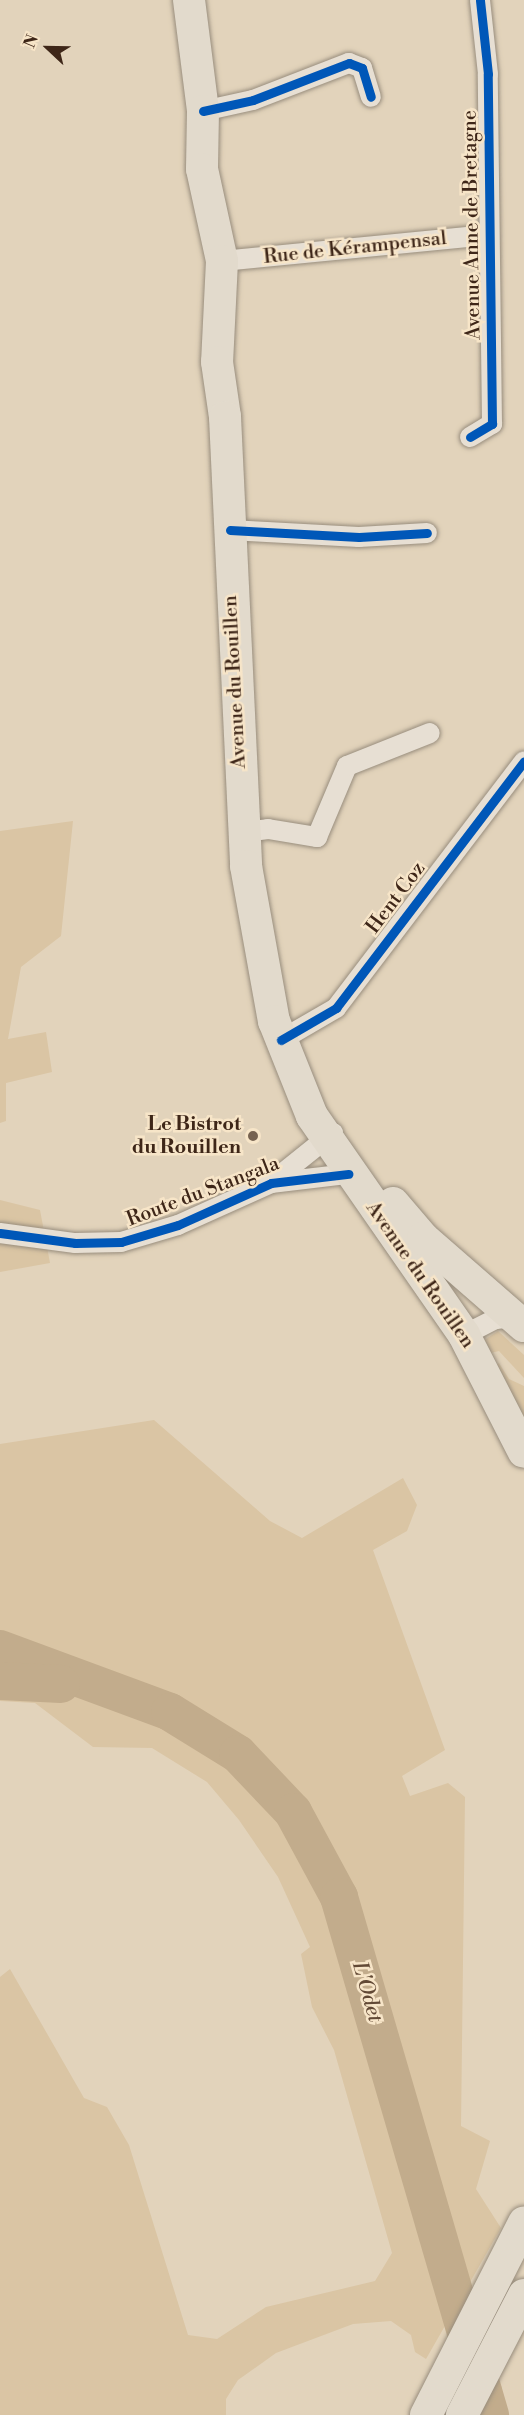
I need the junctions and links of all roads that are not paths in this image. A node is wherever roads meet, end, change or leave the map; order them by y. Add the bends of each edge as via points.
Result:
1 (189, 0) edge
2 (480, 0) edge
3 (371, 97) dead end
4 (203, 120) junction
5 (488, 235) junction
6 (232, 260) junction
7 (470, 437) dead end
8 (230, 530) junction
9 (427, 533) dead end
10 (430, 733) dead end
11 (524, 761) edge
12 (244, 832) junction
13 (288, 1037) junction
14 (324, 1135) junction
15 (348, 1174) junction
16 (270, 1183) junction
17 (405, 1221) junction
18 (0, 1233) edge
19 (520, 1321) edge
20 (464, 1335) junction
21 (524, 1452) edge
22 (524, 2223) edge
23 (524, 2295) edge
24 (426, 2415) edge
25 (462, 2415) edge

1 - 4 main road, Avenue du Rouillen
2 - 5 street, Avenue Anne de Bretagne via 488,74
3 - 4 street via 362,68 349,63
4 - 6 main road, Avenue du Rouillen
5 - 6 street, Rue de Kérampensal
5 - 7 street, Avenue Anne de Bretagne via 492,424
6 - 8 main road, Avenue du Rouillen via 241,312 225,417
8 - 9 street via 359,537
8 - 12 main road, Avenue du Rouillen
10 - 12 street via 347,766 317,837 268,829
11 - 13 street, Hent Coz via 336,1008
12 - 13 main road, Avenue du Rouillen via 260,945
13 - 14 main road, Avenue du Rouillen
13 - 17 main road, Avenue du Rouillen
14 - 15 main road, Avenue du Rouillen
14 - 16 street, Route du Stangala
14 - 17 street, Avenue du Rouillen via 337,1135
15 - 16 street, Route du Stangala
15 - 20 main road, Avenue du Rouillen
16 - 18 street, Route du Stangala via 178,1225 121,1242 75,1243
17 - 19 main road, Avenue du Rouillen
19 - 20 street via 496,1319
20 - 21 main road, Avenue du Rouillen
22 - 24 main road
23 - 25 main road

